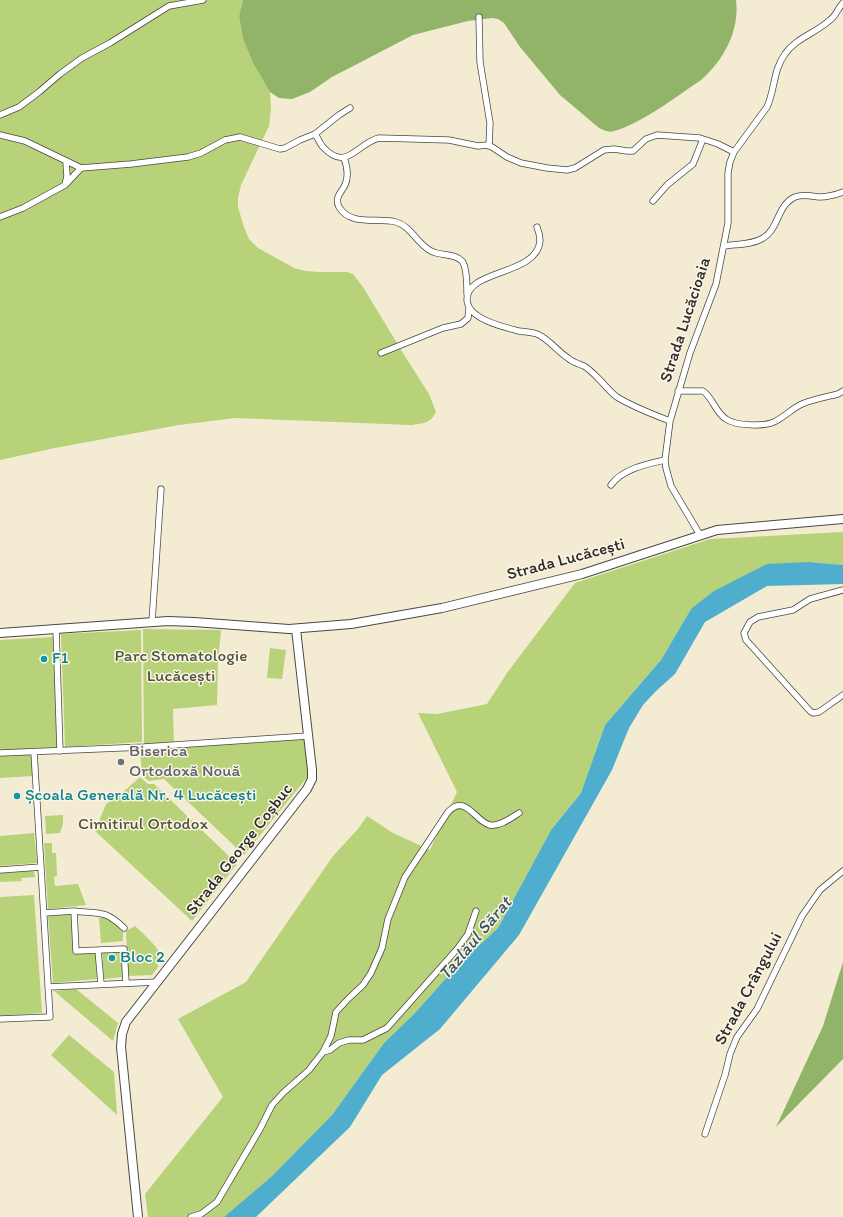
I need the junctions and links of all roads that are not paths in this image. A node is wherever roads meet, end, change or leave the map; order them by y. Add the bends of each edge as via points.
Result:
1 (203, 0) edge
2 (843, 3) edge
3 (479, 17) dead end
4 (350, 108) dead end
5 (0, 115) edge
6 (315, 134) junction
7 (0, 135) edge
8 (703, 139) junction
9 (489, 146) junction
10 (734, 152) junction
11 (344, 158) junction
12 (66, 162) junction
13 (81, 168) junction
14 (65, 185) junction
15 (843, 192) edge
16 (653, 201) dead end
17 (0, 217) edge
18 (536, 227) dead end
19 (724, 246) junction
20 (467, 297) junction
21 (469, 308) junction
22 (381, 353) dead end
23 (678, 390) junction
24 (843, 391) edge
25 (670, 421) junction
26 (665, 460) junction
27 (611, 485) dead end
28 (161, 489) dead end
29 (843, 519) edge
30 (700, 535) junction
31 (843, 590) edge
32 (152, 622) junction
33 (56, 628) junction
34 (296, 629) junction
35 (0, 632) edge
36 (843, 695) edge
37 (308, 736) junction
38 (60, 751) junction
39 (34, 752) junction
40 (0, 753) edge
41 (519, 814) dead end
42 (41, 867) junction
43 (0, 870) edge
44 (843, 871) edge
45 (74, 911) junction
46 (476, 911) dead end
47 (44, 913) junction
48 (124, 928) dead end
49 (98, 950) junction
50 (158, 982) junction
51 (126, 983) junction
52 (101, 984) junction
53 (48, 986) junction
54 (0, 1019) edge
55 (323, 1052) junction
56 (705, 1134) dead end
57 (138, 1217) edge
58 (191, 1217) edge

1 - 5 street via 169,6 82,58 19,107
2 - 10 street, Strada Lucăcioaia via 832,19 785,54 776,71 767,106
3 - 9 street via 480,62 490,123
4 - 6 street
6 - 11 street via 324,148
6 - 13 street via 280,149 246,138 234,137 194,156
7 - 12 street via 25,141
8 - 9 street via 653,136 633,151 604,150 575,168 566,170 521,163
8 - 10 street
8 - 16 street via 693,164 671,181
9 - 11 street via 449,140 384,137 374,139
10 - 19 street, Strada Lucăcioaia via 728,174 728,223
11 - 20 street via 347,176 337,200 341,210 358,219 396,222 431,251 461,260 465,266
12 - 13 street
12 - 14 street
13 - 14 street
14 - 17 street via 23,208
15 - 19 street via 832,196 806,195 794,198 785,204 773,228 763,238 754,242
18 - 20 street via 540,238 535,255 528,261 476,284
19 - 23 street, Strada Lucăcioaia via 716,284
20 - 21 street
21 - 22 street via 468,318 461,324 443,328
21 - 25 street via 494,324 537,334 568,359 585,367 616,396
23 - 24 street via 703,391 720,414 728,421 740,424 768,424 777,421 801,404
23 - 25 street, Strada Lucăcioaia
25 - 26 street, Strada Lucăcioaia
26 - 27 street via 622,474
26 - 30 street, Strada Lucăcioaia via 671,486
28 - 32 street
29 - 30 main road, Strada Lucăcești via 717,530
30 - 34 main road, Strada Lucăcești via 582,574 442,608 350,624
31 - 36 street via 810,599 793,610 758,617 750,622 744,633 746,640 813,713 819,712
32 - 33 main road, Strada Lucăcești
32 - 34 main road, Strada Lucăcești via 194,622
33 - 35 main road, Strada Lucăcești
33 - 38 street
34 - 37 main road, Strada George Coșbuc
37 - 38 street
37 - 50 main road, Strada George Coșbuc via 312,779 307,789
38 - 39 street
39 - 40 street
39 - 42 street
41 - 55 street via 491,825 468,808 453,806 448,812 405,877 388,919 382,948 371,973 336,1012 331,1036
42 - 43 street
42 - 47 street
44 - 56 street, Strada Crângului via 820,890 802,916 757,1009 737,1037
45 - 47 street
45 - 48 street via 101,912
45 - 49 street via 76,951
46 - 55 street via 468,934 458,948 387,1028 363,1040 339,1043
47 - 53 street
49 - 51 street via 124,949
49 - 52 street
50 - 51 street
50 - 57 main road, Strada George Coșbuc via 126,1022 122,1034 121,1047
51 - 52 street
52 - 53 street
53 - 54 street via 50,1017
55 - 58 street via 309,1070 272,1105 217,1202 201,1214

